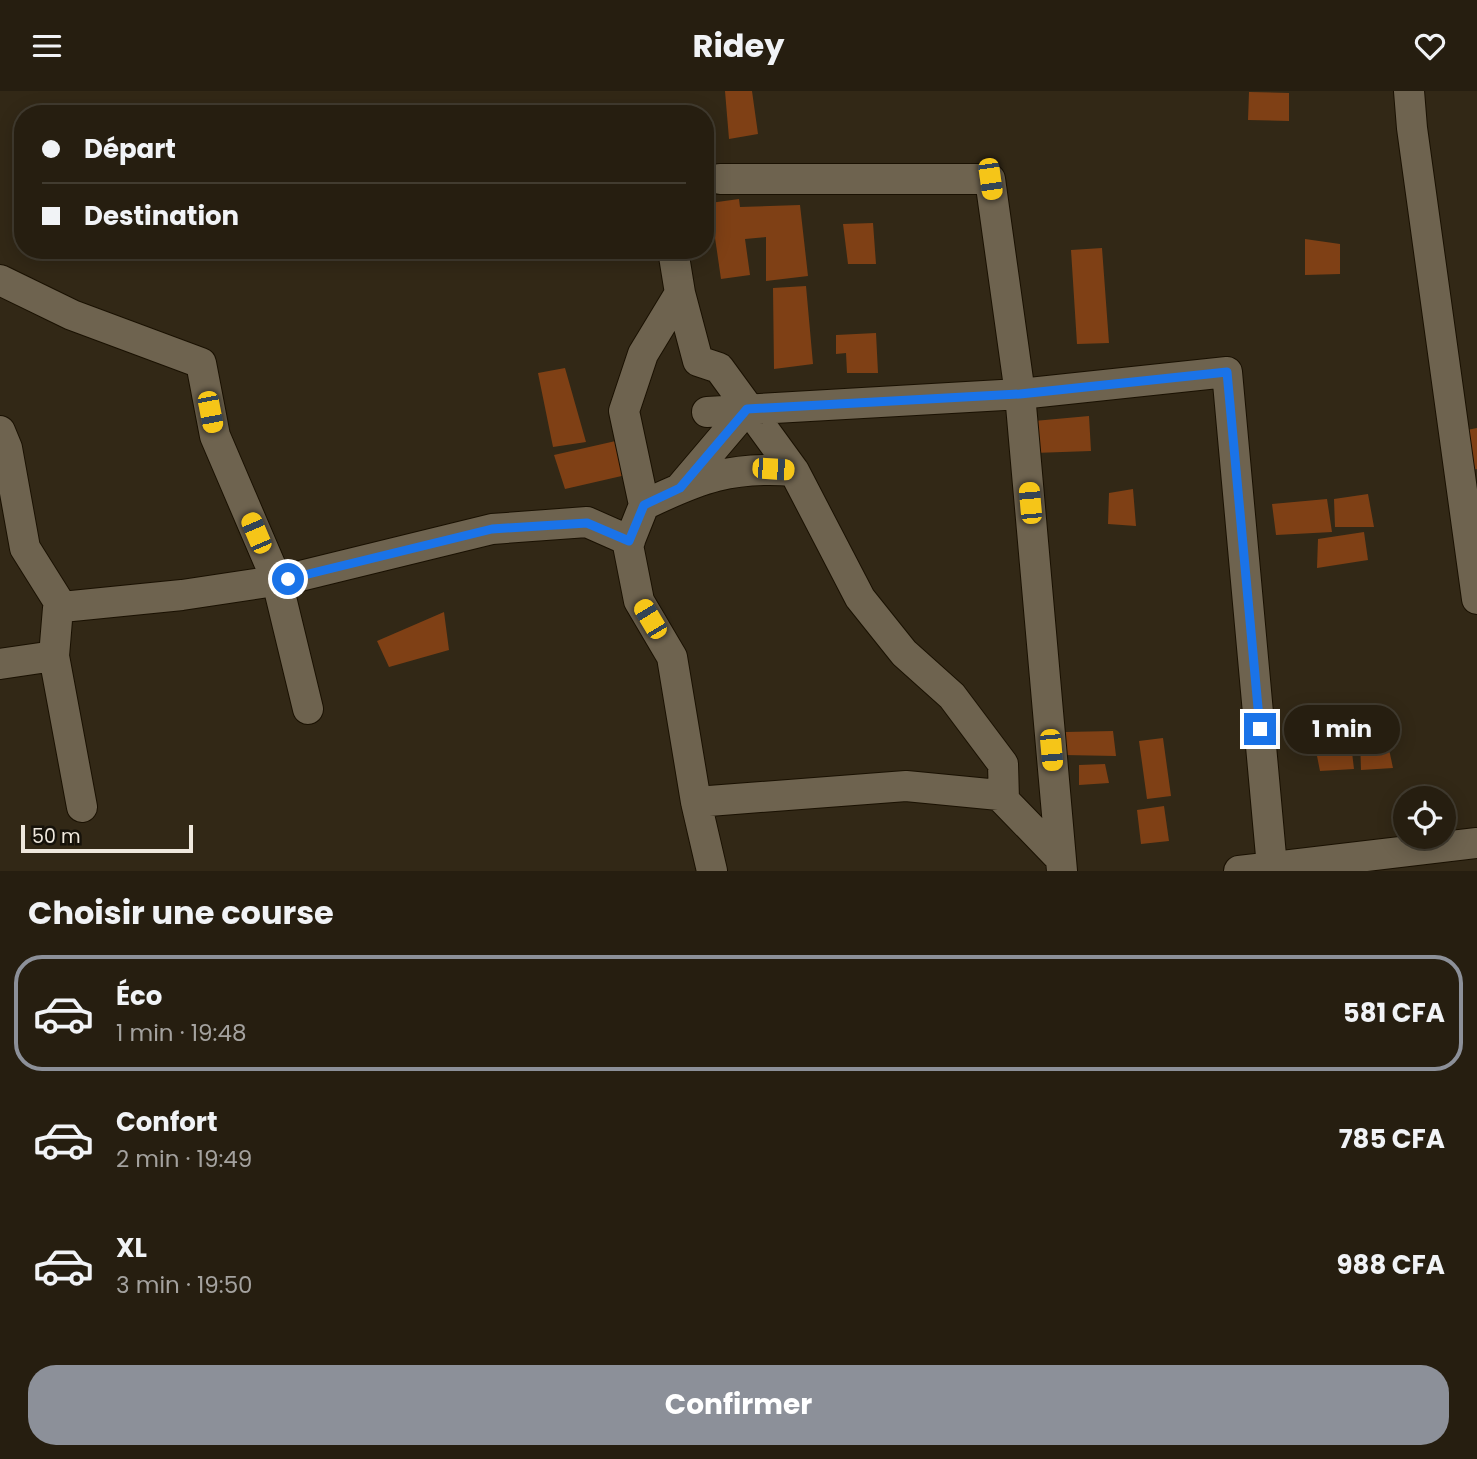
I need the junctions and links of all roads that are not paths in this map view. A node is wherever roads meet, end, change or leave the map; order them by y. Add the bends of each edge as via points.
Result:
1 (1409, 91) edge
2 (720, 179) dead end
3 (674, 259) edge
4 (0, 280) edge
5 (680, 293) junction
6 (1020, 394) junction
7 (747, 409) junction
8 (707, 412) dead end
9 (0, 431) edge
10 (794, 471) junction
11 (680, 488) junction
12 (644, 505) junction
13 (629, 541) junction
14 (277, 581) junction
15 (1477, 599) edge
16 (62, 607) junction
17 (54, 656) junction
18 (0, 664) edge
19 (308, 709) dead end
20 (1004, 800) junction
21 (696, 802) junction
22 (82, 807) dead end
23 (1477, 843) edge
24 (1061, 867) edge
25 (1272, 867) junction
26 (712, 871) edge
27 (1239, 871) edge

1 - 15 street
2 - 6 street via 990,179
3 - 5 street
4 - 14 street via 72,315 201,363 215,436
5 - 7 street via 698,361 719,367
5 - 12 street via 643,353 624,411
6 - 7 street
6 - 24 street
6 - 25 street via 1227,372
7 - 8 street
7 - 10 street
7 - 11 street
9 - 16 street via 25,548
10 - 11 street via 752,468
10 - 20 street via 860,598 904,653 952,696 1003,764
11 - 12 street
12 - 13 street
13 - 14 street via 587,523 492,529
13 - 21 street via 639,601 673,656
14 - 16 street
14 - 19 street
16 - 17 street via 58,608
17 - 18 street
17 - 22 street
20 - 21 street via 999,795 906,786
20 - 24 street
21 - 26 street
23 - 25 street
25 - 27 street

